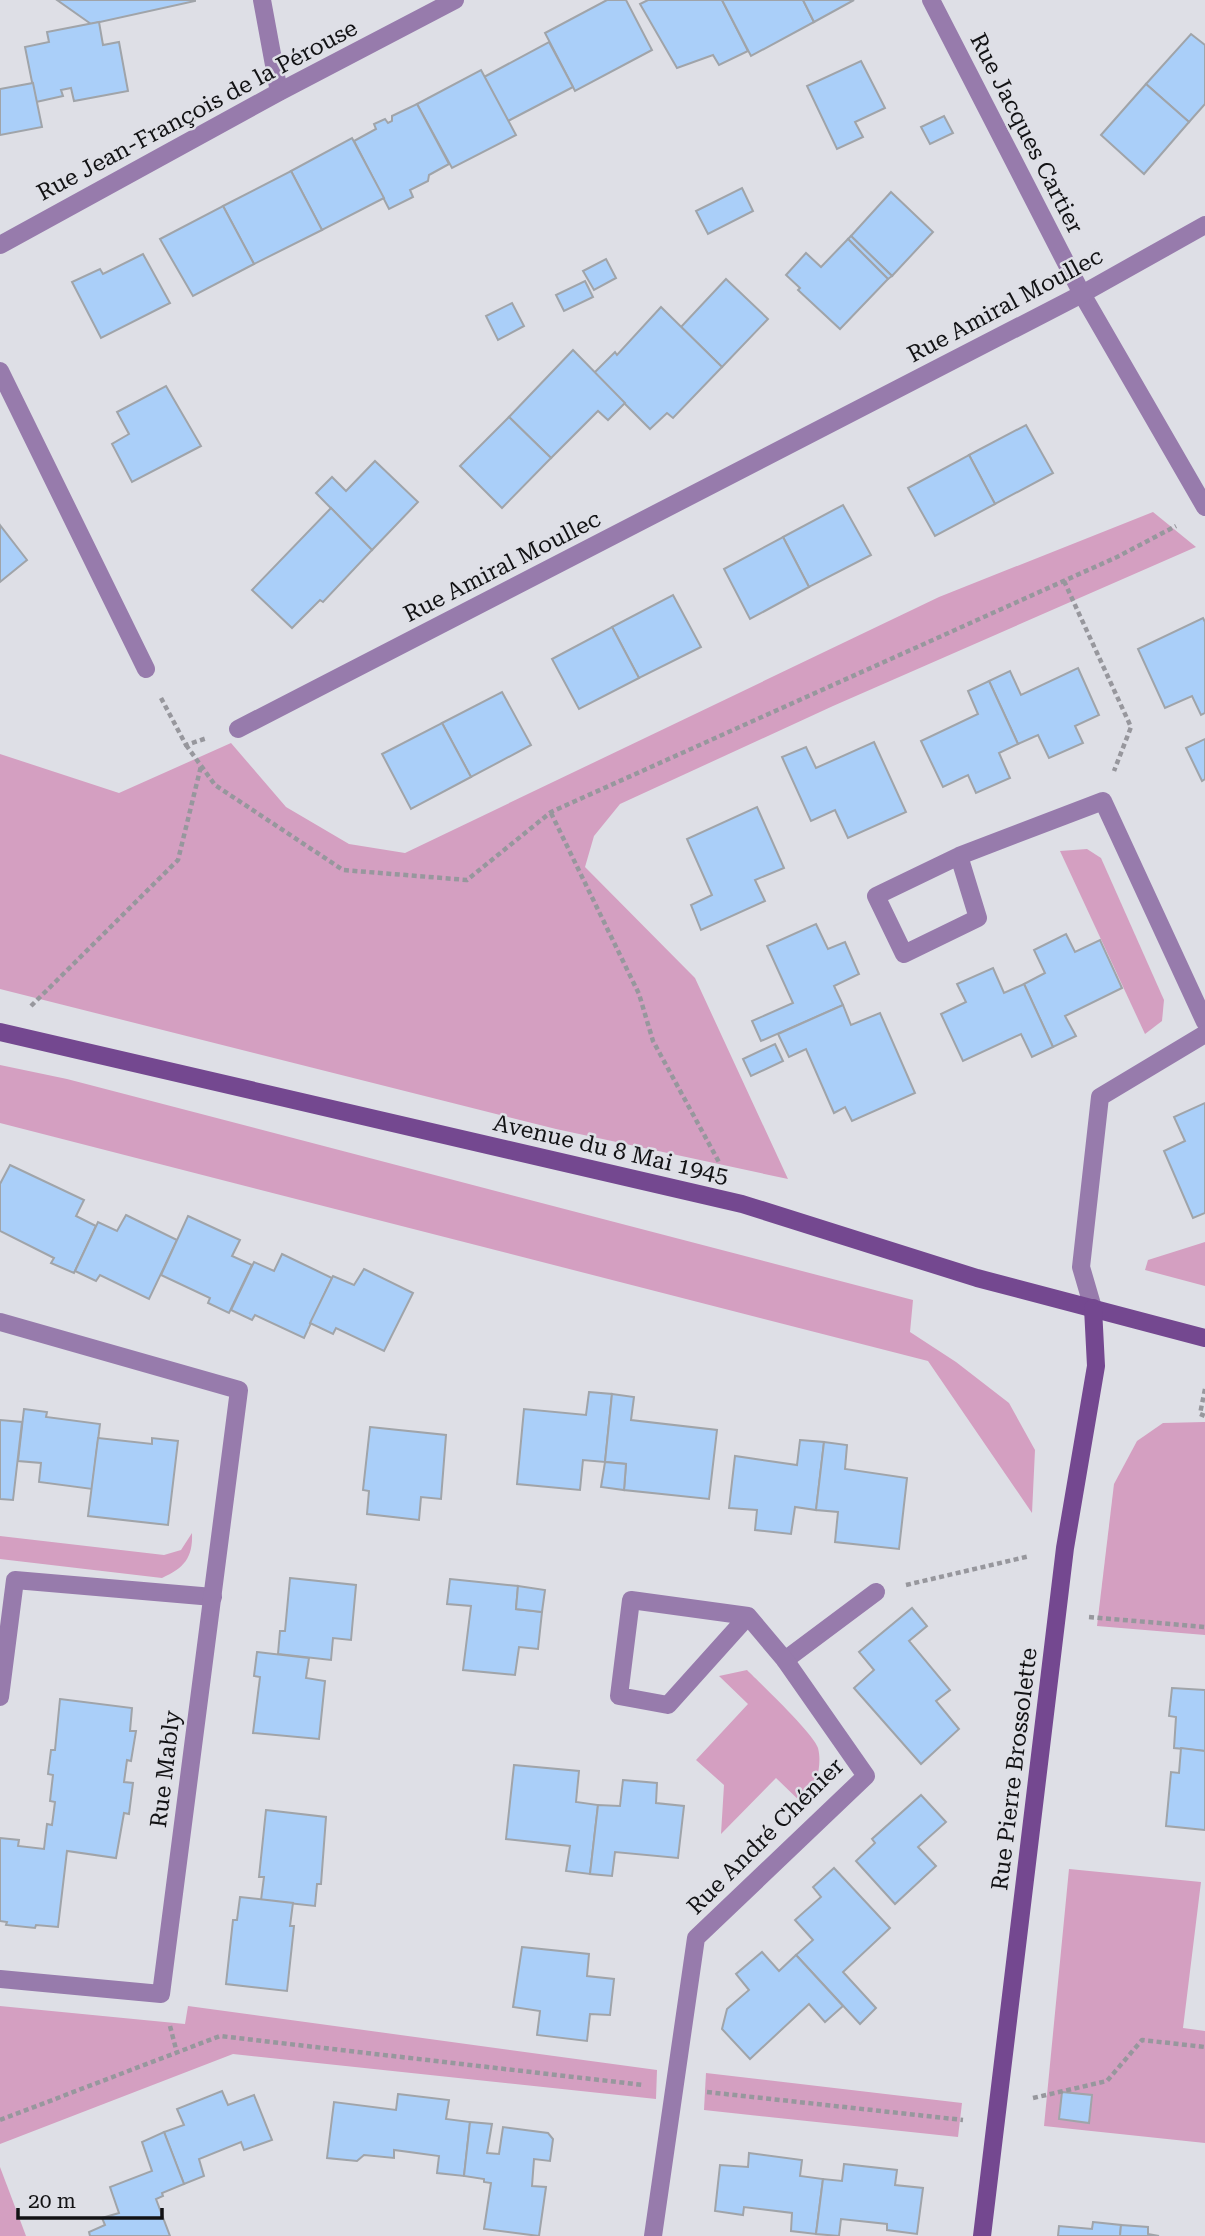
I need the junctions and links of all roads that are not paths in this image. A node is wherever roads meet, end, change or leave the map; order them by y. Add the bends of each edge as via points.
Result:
1 (262, 0) edge
2 (456, 0) edge
3 (931, 0) edge
4 (279, 92) junction
5 (1205, 225) edge
6 (0, 246) edge
7 (1082, 294) junction
8 (0, 372) edge
9 (1205, 507) edge
10 (146, 669) road end
11 (238, 729) road end
12 (959, 856) junction
13 (1205, 1022) edge
14 (4, 1033) edge
15 (1205, 1034) edge
16 (1093, 1308) junction
17 (0, 1322) edge
18 (1205, 1338) edge
19 (876, 1592) road end
20 (213, 1597) junction
21 (748, 1616) junction
22 (785, 1660) junction
23 (0, 1697) edge
24 (0, 1979) edge
25 (653, 2236) edge
26 (982, 2236) edge

1 - 4 street
2 - 4 street, Rue Jean-François de la Pérouse
3 - 7 street, Rue Jacques Cartier
4 - 6 street, Rue Jean-François de la Pérouse
5 - 7 street, Rue Amiral Moullec
7 - 9 street, Rue Jacques Cartier
7 - 11 street, Rue Amiral Moullec
8 - 10 street
12 - 12 street via 876,896 904,954 978,918
12 - 13 street via 1103,801
14 - 16 street, Avenue du 8 Mai 1945 via 742,1204 977,1278
15 - 16 street via 1100,1097 1081,1267
16 - 18 street, Avenue du 8 Mai 1945
16 - 26 street, Rue Pierre Brossolette via 1096,1366 1065,1548
17 - 20 street, Rue Mably via 239,1390
19 - 22 street
20 - 23 street via 15,1580
20 - 24 street, Rue Mably via 161,1994
21 - 21 street via 631,1600 620,1696 668,1704
21 - 22 street, Rue André Chénier
22 - 25 street, Rue André Chénier via 866,1776 696,1938

